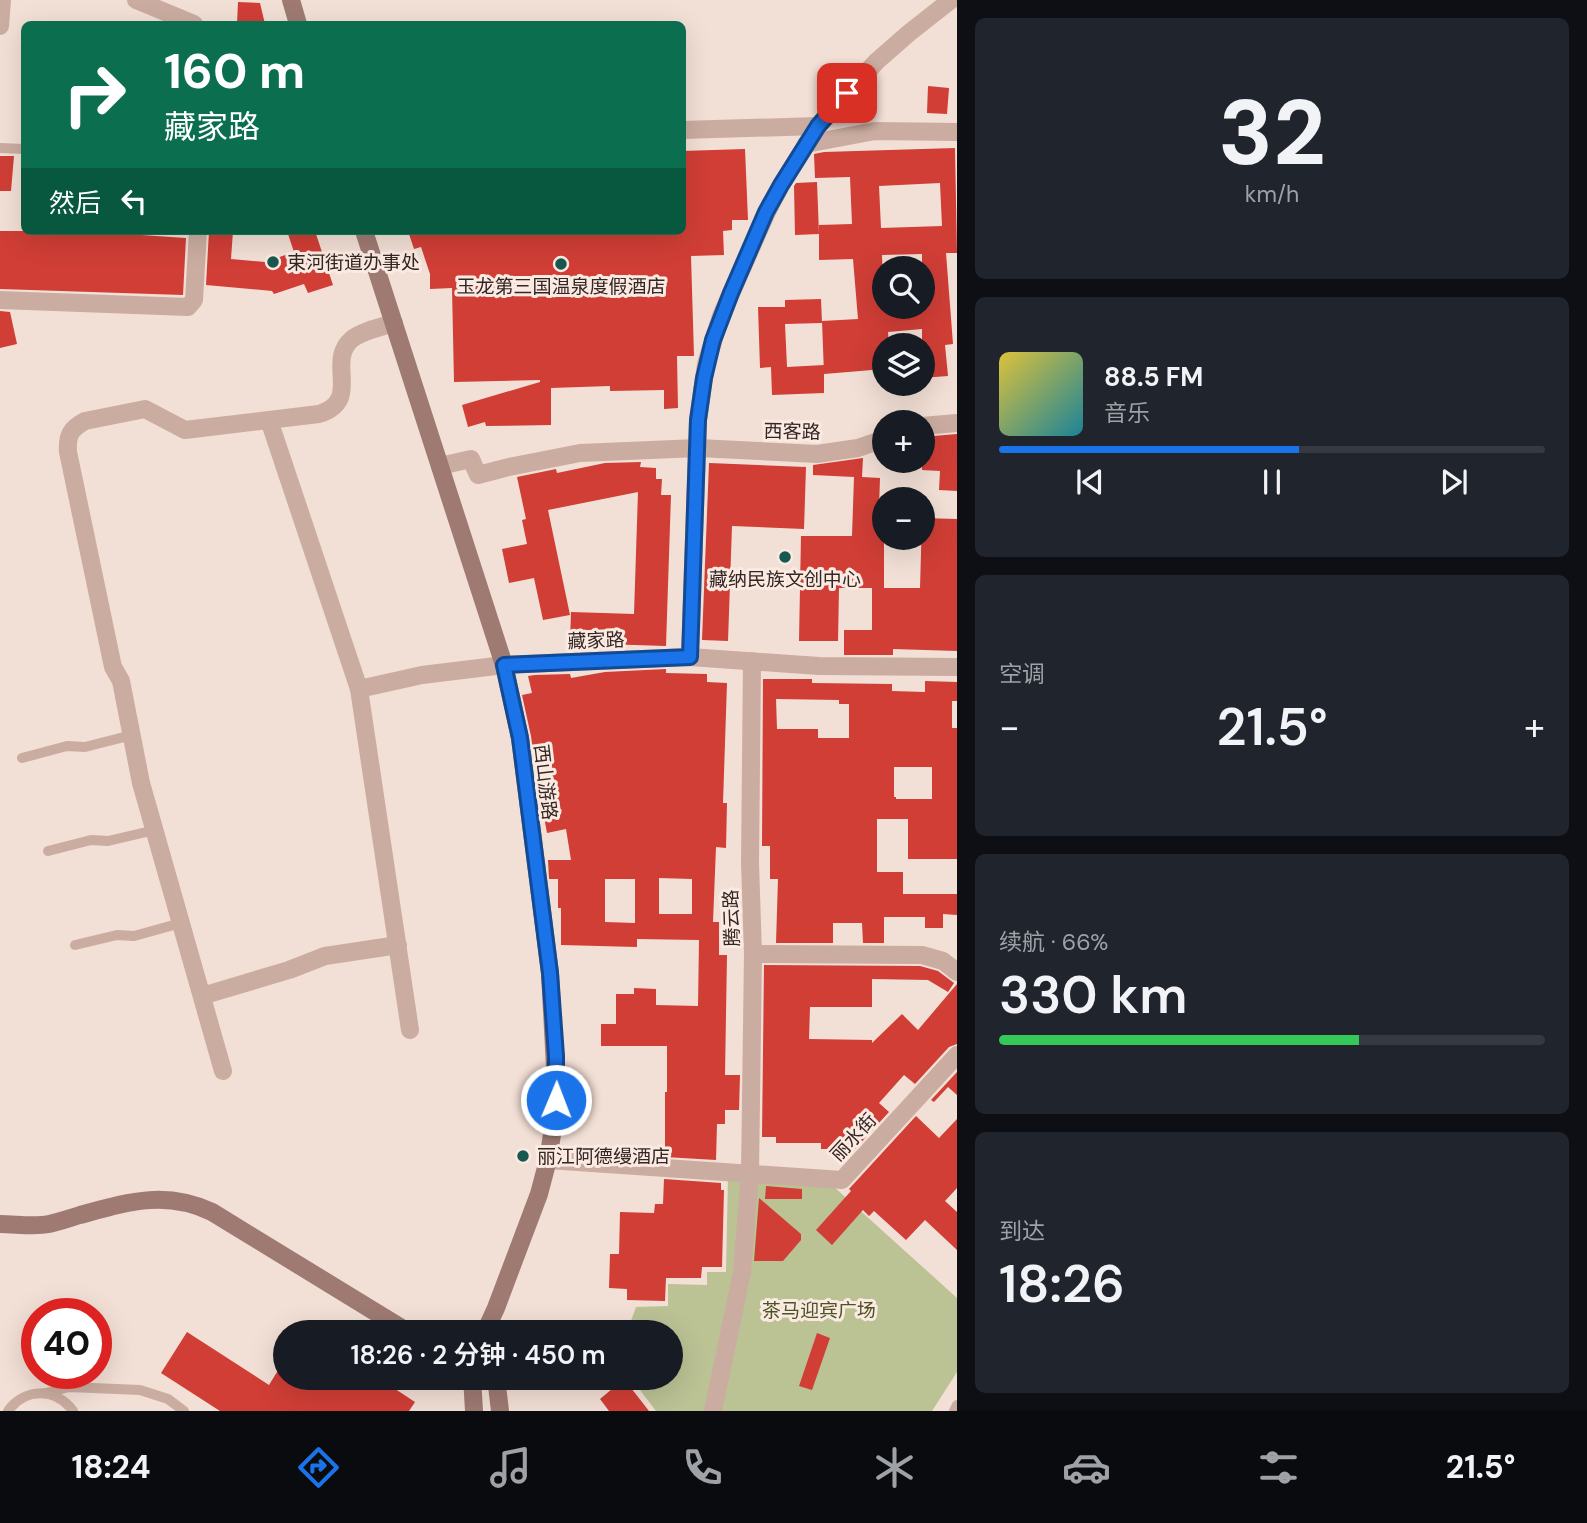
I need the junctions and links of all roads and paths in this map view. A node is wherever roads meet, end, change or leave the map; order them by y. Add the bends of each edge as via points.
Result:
1 (2, 0) edge
2 (136, 0) edge
3 (292, 0) edge
4 (951, 0) edge
5 (187, 21) edge
6 (297, 21) edge
7 (0, 26) edge
8 (818, 126) junction
9 (686, 130) edge
10 (957, 132) edge
11 (806, 144) junction
12 (0, 148) edge
13 (21, 149) edge
14 (198, 235) edge
15 (365, 235) edge
16 (0, 300) edge
17 (394, 323) junction
18 (268, 420) junction
19 (957, 423) edge
20 (935, 425) edge
21 (872, 443) edge
22 (698, 448) junction
23 (440, 466) junction
24 (690, 657) junction
25 (752, 662) junction
26 (504, 665) junction
27 (957, 667) edge
28 (359, 689) junction
29 (132, 735) junction
30 (22, 758) dead end
31 (155, 830) junction
32 (48, 850) dead end
33 (181, 923) junction
34 (75, 945) dead end
35 (398, 945) junction
36 (753, 954) junction
37 (957, 972) edge
38 (202, 996) junction
39 (410, 1030) dead end
40 (957, 1055) edge
41 (223, 1071) dead end
42 (548, 1160) junction
43 (750, 1173) junction
44 (0, 1224) edge
45 (496, 1308) junction
46 (388, 1320) edge
47 (490, 1320) edge
48 (495, 1320) edge
49 (473, 1390) edge
50 (498, 1390) edge
51 (47, 1393) junction
52 (957, 1405) edge
53 (8, 1411) edge
54 (72, 1411) edge
55 (184, 1411) edge
56 (474, 1411) edge
57 (500, 1411) edge
58 (713, 1411) edge
59 (954, 1411) edge

1 - 7 street
2 - 5 street
3 - 6 street
4 - 8 street via 877,61
8 - 9 street
8 - 11 street
10 - 11 street via 875,131
11 - 22 street via 766,212 721,316 701,392
12 - 13 lane
14 - 16 street via 194,300 188,307
15 - 17 street, 西山游路
17 - 18 street via 349,342 342,355 342,395 332,410
17 - 23 street, 西山游路
18 - 28 street
18 - 29 street via 184,430 145,409 85,421 70,432 68,452 76,493
19 - 20 street
21 - 22 street, 西客路 via 817,454
22 - 23 street, 西客路 via 580,453 478,475 471,459
22 - 24 street
23 - 26 street, 西山游路
24 - 25 street, 藏家路
24 - 26 street, 藏家路
25 - 27 street, 藏家路
25 - 36 street, 腾云路
26 - 28 street, 藏家路 via 422,675
26 - 42 street, 西山游路 via 520,738 550,973 556,1086
28 - 35 street
29 - 30 lane
29 - 31 street
31 - 32 lane
31 - 33 street
33 - 34 lane
33 - 38 street
35 - 38 street via 325,956
35 - 39 street
36 - 37 street via 922,955 943,961
36 - 43 street, 腾云路
38 - 41 street
40 - 43 street, 丽水街 via 842,1180
42 - 43 street
42 - 45 street, 西山游路
43 - 58 street, 腾云路 via 742,1272
44 - 46 street via 47,1225 149,1199 187,1202 212,1212
45 - 47 street
45 - 48 street
49 - 56 street
50 - 57 street
51 - 53 lane via 27,1395
51 - 54 lane via 63,1400
51 - 55 lane via 69,1387 140,1390 168,1399
52 - 59 lane

